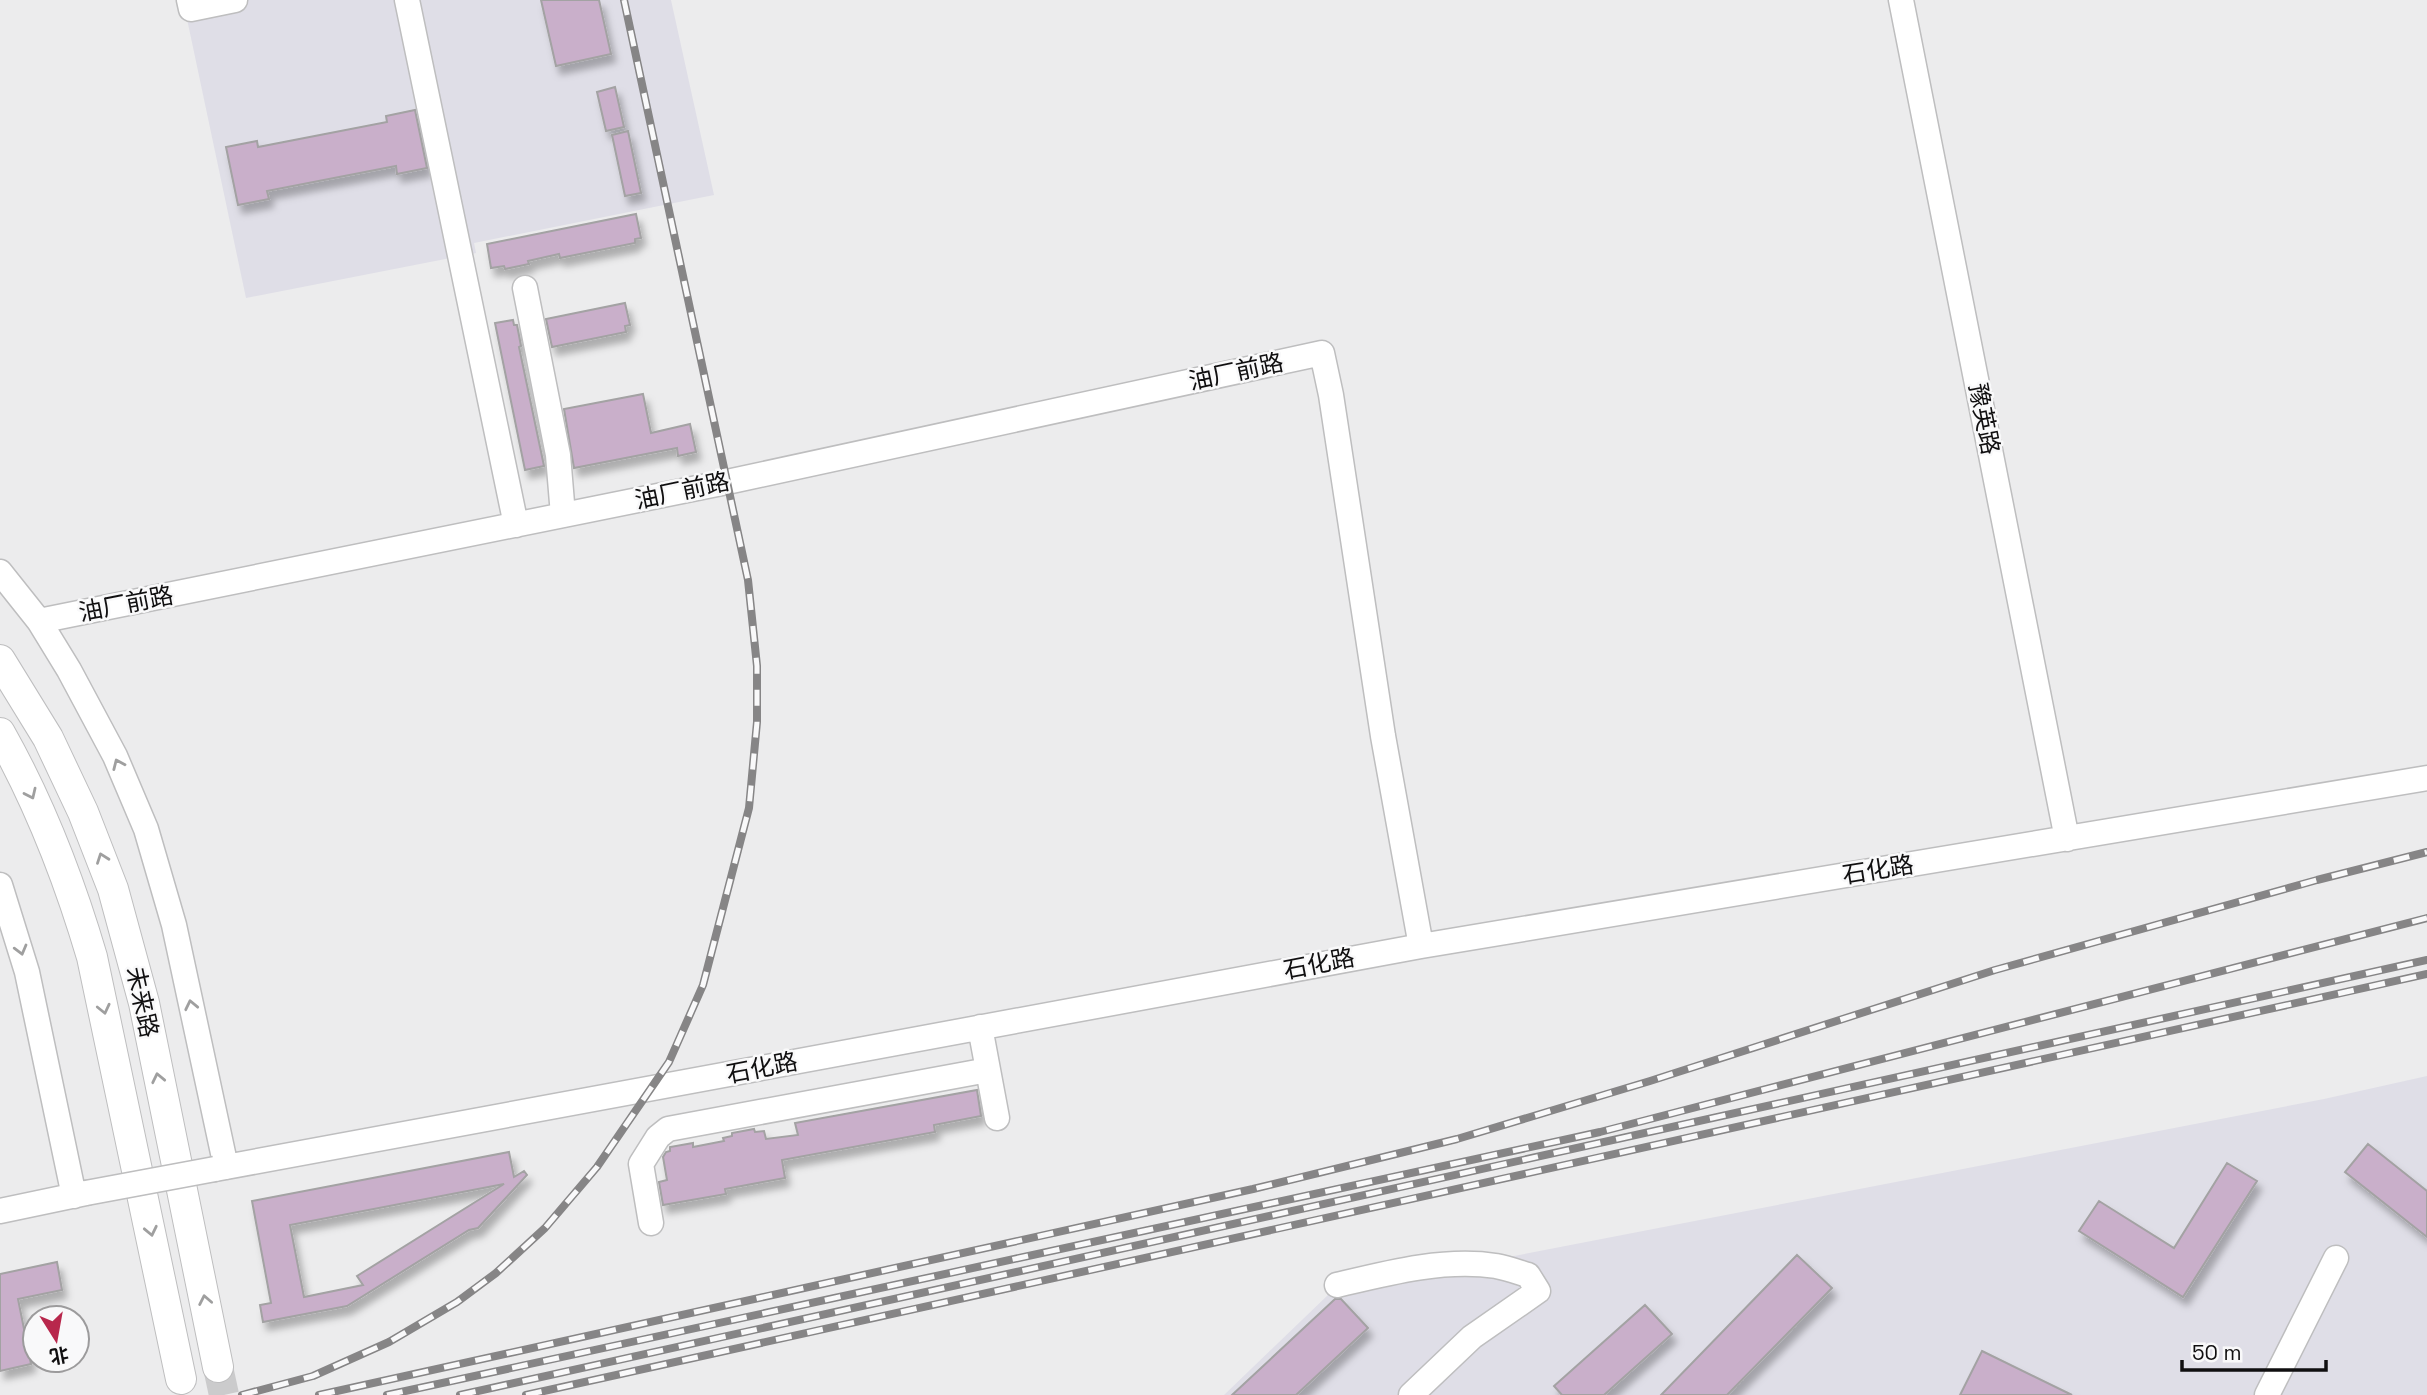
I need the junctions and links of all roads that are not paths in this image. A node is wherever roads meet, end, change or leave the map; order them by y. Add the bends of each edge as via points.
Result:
1 (189, 0) edge
2 (235, 0) edge
3 (407, 0) edge
4 (1901, 0) edge
5 (525, 288) dead end
6 (563, 515) junction
7 (516, 525) junction
8 (0, 572) edge
9 (39, 621) junction
10 (0, 660) edge
11 (0, 733) edge
12 (2427, 778) edge
13 (2067, 839) junction
14 (0, 885) edge
15 (1421, 946) junction
16 (980, 1027) junction
17 (988, 1070) junction
18 (997, 1118) dead end
19 (221, 1168) junction
20 (80, 1194) junction
21 (0, 1211) edge
22 (651, 1223) dead end
23 (2336, 1258) dead end
24 (1337, 1285) dead end
25 (218, 1367) tunnel mouth
26 (181, 1379) dead end
27 (1411, 1395) edge
28 (2267, 1395) edge

1 - 2 street via 191,9
3 - 7 street
4 - 13 street, 豫英路
5 - 6 street via 558,455
6 - 7 street, 油厂前路
6 - 15 street, 油厂前路 via 1322,353
7 - 9 street, 油厂前路
8 - 9 street
19 -> 9 street via 174,925 146,829 91,708
25 -> 10 main road, 未来路 via 144,1003 113,889 48,738
11 -> 26 main road, 未来路 via 51,838 92,957
12 - 13 street, 石化路
13 - 15 street, 石化路
14 -> 20 street via 27,972
15 - 16 street, 石化路
16 - 17 street
16 - 19 street, 石化路
17 - 18 street
17 - 22 street via 668,1129 641,1164
19 - 20 street, 石化路, bridge
20 - 21 street
23 - 28 street
24 - 27 street via 1444,1265 1495,1266 1528,1275 1538,1291 1472,1338

